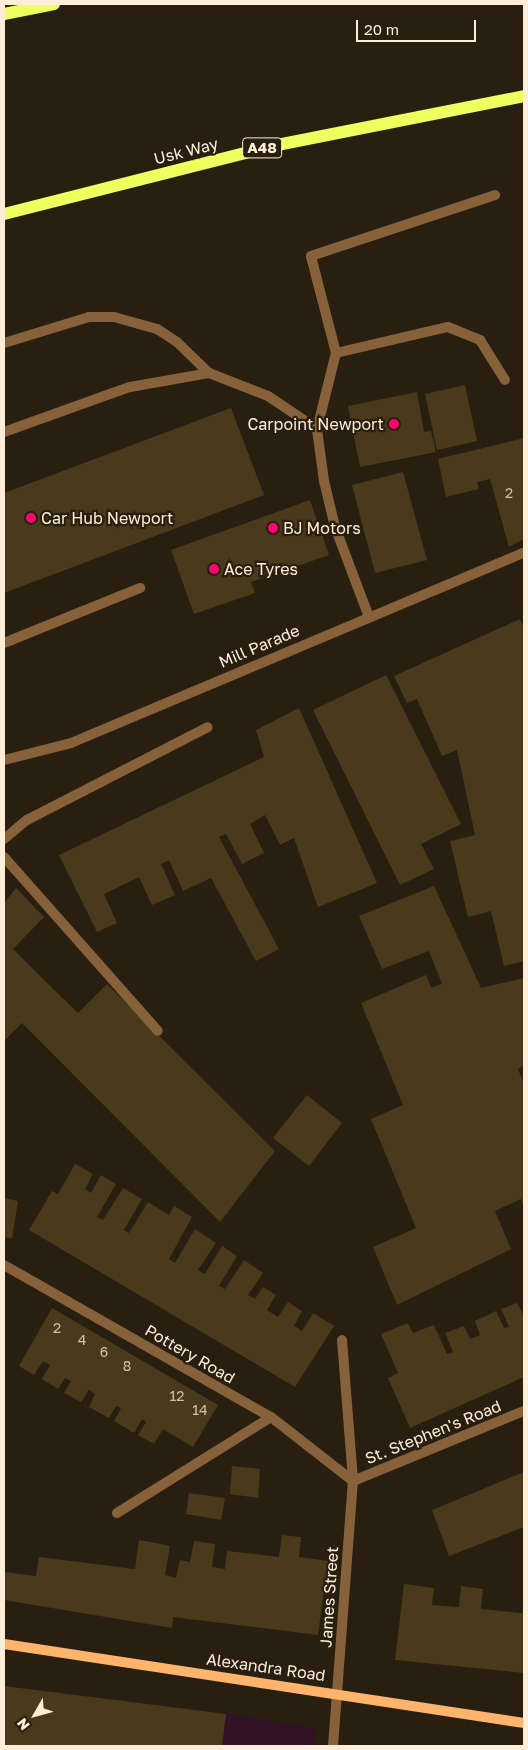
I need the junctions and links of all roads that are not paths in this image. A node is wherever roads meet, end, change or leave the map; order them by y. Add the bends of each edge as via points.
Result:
1 (54, 4) edge
2 (4, 14) edge
3 (524, 96) edge
4 (495, 195) dead end
5 (4, 214) edge
6 (4, 343) edge
7 (336, 353) junction
8 (209, 373) junction
9 (505, 380) dead end
10 (317, 429) junction
11 (4, 432) edge
12 (524, 553) edge
13 (140, 588) dead end
14 (368, 617) junction
15 (4, 643) edge
16 (208, 727) dead end
17 (4, 760) edge
18 (4, 839) edge
19 (4, 857) edge
20 (158, 1030) dead end
21 (4, 1265) edge
22 (342, 1340) dead end
23 (524, 1410) edge
24 (271, 1418) junction
25 (353, 1481) junction
26 (117, 1513) dead end
27 (4, 1644) edge
28 (337, 1692) junction
29 (524, 1723) edge
30 (333, 1746) edge

1 - 2 main road
3 - 5 main road, Usk Way / A48 via 272,146
4 - 7 street via 311,256
6 - 8 street via 89,317 114,317 157,329 177,342
7 - 9 street via 448,327 480,340
7 - 10 street
8 - 10 street via 268,396
8 - 11 street via 130,387
10 - 14 street via 335,527
12 - 14 street, Mill Parade
13 - 15 street
14 - 17 street, Mill Parade via 71,742
16 - 18 street via 27,820
19 - 20 street
21 - 24 street, Pottery Road
22 - 25 street, James Street
23 - 25 street, St. Stephen's Road
24 - 25 street, Pottery Road
24 - 26 street
25 - 28 street, James Street
27 - 28 street, Alexandra Road
28 - 29 street, Alexandra Road
28 - 30 street, James Street

